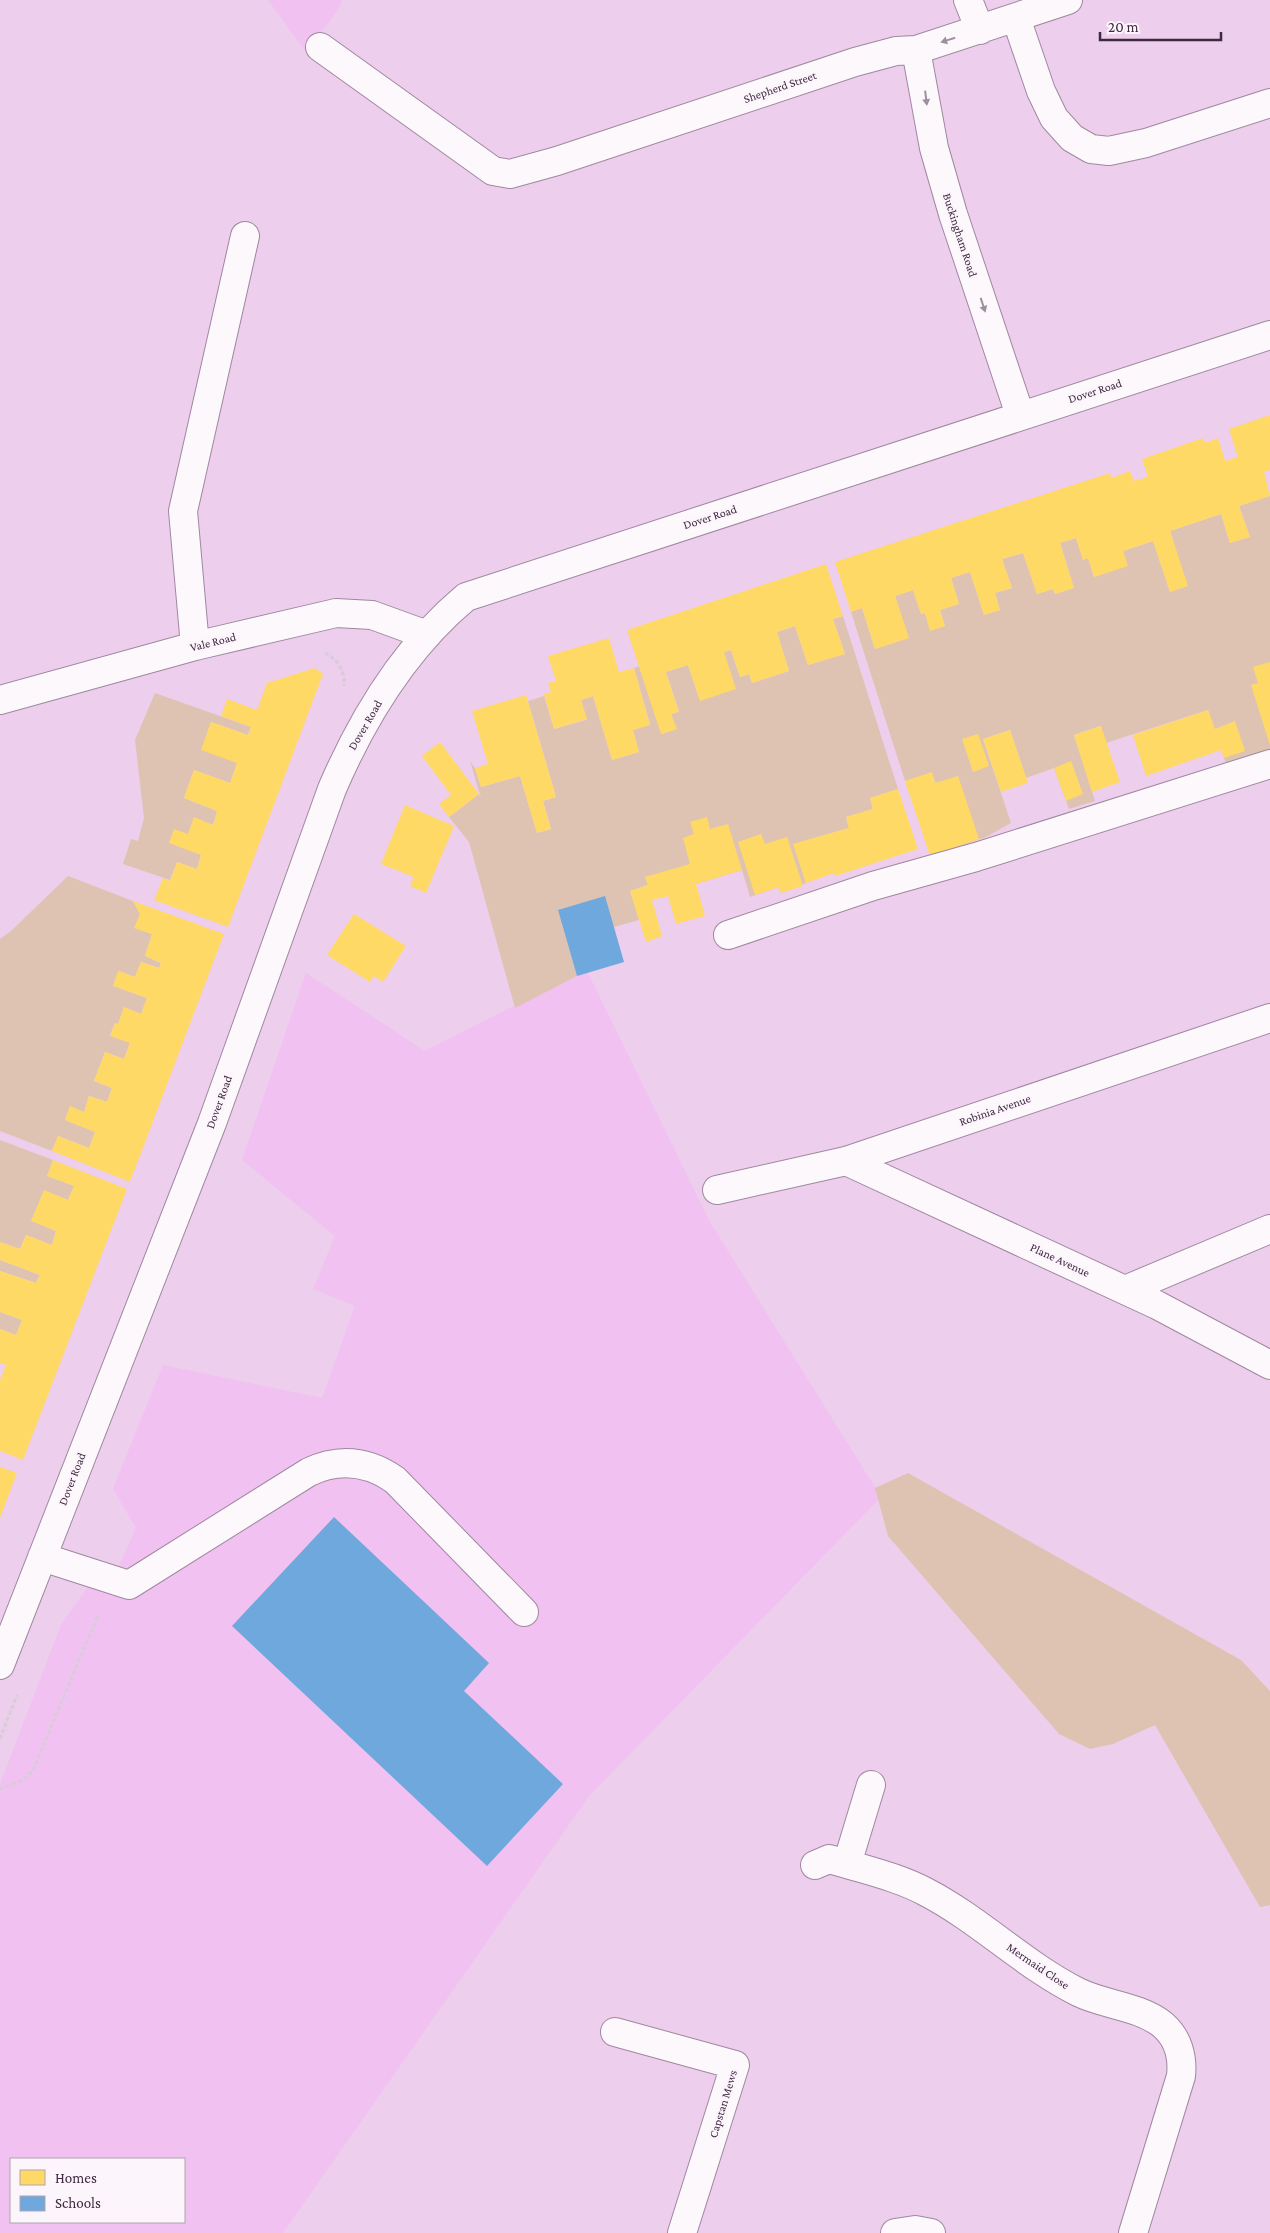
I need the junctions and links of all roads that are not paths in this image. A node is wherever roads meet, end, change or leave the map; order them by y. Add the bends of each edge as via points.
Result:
1 (968, 0) edge
2 (1068, 0) edge
3 (1016, 18) junction
4 (980, 30) junction
5 (320, 48) dead end
6 (916, 50) junction
7 (1270, 103) edge
8 (245, 236) dead end
9 (1270, 335) edge
10 (1020, 415) junction
11 (427, 635) junction
12 (195, 646) junction
13 (0, 700) edge
14 (1270, 764) edge
15 (728, 935) dead end
16 (1270, 1018) edge
17 (846, 1160) junction
18 (717, 1190) dead end
19 (1270, 1229) edge
20 (1125, 1290) junction
21 (1270, 1366) edge
22 (42, 1557) junction
23 (524, 1612) dead end
24 (0, 1665) edge
25 (871, 1785) dead end
26 (848, 1864) junction
27 (815, 1865) dead end
28 (615, 2032) dead end
29 (682, 2233) edge
30 (896, 2233) edge
31 (931, 2233) edge
32 (1134, 2233) edge

1 - 4 street
2 - 3 street, Shepherd Street
3 - 4 street, Shepherd Street
3 - 7 street via 1041,91 1054,118 1072,138 1091,149 1109,151 1146,143
4 -> 6 street, Shepherd Street
5 - 6 street, Shepherd Street via 493,171 506,174 518,173 855,62 896,51
6 -> 10 street, Buckingham Road via 934,148
8 - 12 street via 183,511
9 - 10 street, Dover Road
10 - 11 street, Dover Road via 466,598
11 - 12 street, Vale Road via 372,615 343,612
11 - 22 street, Dover Road via 384,692 332,789 212,1123
12 - 13 street, Vale Road
14 - 15 street via 983,855 873,886
16 - 17 street, Robinia Avenue
17 - 18 street, Robinia Avenue
17 - 20 street, Plane Avenue
19 - 20 street
20 - 21 street, Plane Avenue
22 - 23 street via 125,1586 131,1585 309,1472 328,1465 350,1463 372,1466 395,1480
22 - 24 street, Dover Road
25 - 26 street
26 - 27 street, Mermaid Close via 826,1859
26 - 32 street, Mermaid Close via 927,1892 1052,1978 1096,2000 1156,2019 1171,2034 1182,2060 1181,2076
28 - 29 street, Capstan Mews via 735,2065
30 - 31 street via 915,2230

